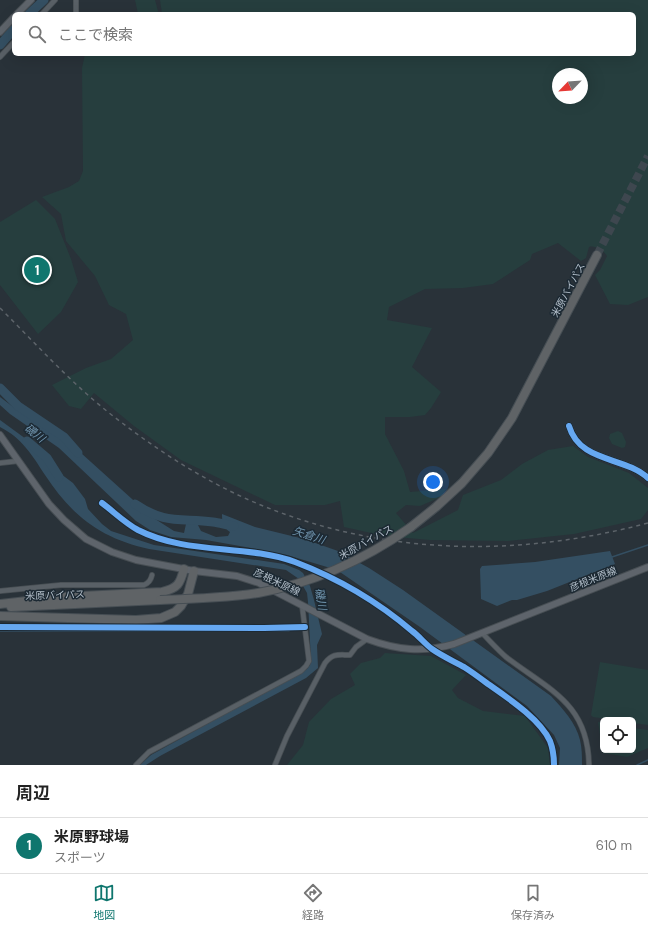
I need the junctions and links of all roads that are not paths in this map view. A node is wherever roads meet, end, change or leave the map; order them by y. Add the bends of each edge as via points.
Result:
1 (31, 0) edge
2 (56, 0) edge
3 (76, 0) edge
4 (19, 12) edge
5 (44, 12) edge
6 (76, 12) edge
7 (12, 19) edge
8 (0, 32) edge
9 (12, 44) edge
10 (0, 57) edge
11 (597, 255) tunnel mouth
12 (569, 426) dead end
13 (0, 435) edge
14 (18, 461) junction
15 (0, 463) edge
16 (648, 478) edge
17 (102, 503) dead end
18 (648, 567) edge
19 (184, 569) junction
20 (194, 571) junction
21 (152, 575) dead end
22 (0, 591) edge
23 (0, 604) edge
24 (304, 606) junction
25 (0, 607) edge
26 (0, 616) edge
27 (0, 627) edge
28 (305, 627) junction
29 (479, 634) junction
30 (367, 639) junction
31 (435, 649) junction
32 (136, 765) edge
33 (275, 765) edge
34 (554, 765) edge
35 (590, 765) edge

1 - 4 main road
2 - 5 street
3 - 6 street
7 - 8 main road
9 - 10 street
11 - 25 highway, 米原バイパス, bridge via 512,418 488,453 462,483 436,507 387,544 317,577 258,593 223,597
12 - 16 main road via 571,434 583,448 636,470
13 - 14 main road, 彦根米原線
14 - 15 street
14 - 19 main road, 彦根米原線 via 49,504 86,539 136,560
17 - 31 street via 138,530 157,538 188,545 275,556 337,580 387,612
18 - 29 main road, 彦根米原線
19 - 20 main road, 彦根米原線
19 - 23 highway via 176,587 162,592 62,597
20 - 24 main road, 彦根米原線 via 237,576 258,583
20 - 26 highway via 188,594 181,606 175,612 161,618 136,620
21 - 22 street via 151,580 144,585 61,585
24 - 28 street
24 - 30 main road, 彦根米原線
27 - 28 street
28 - 32 street via 309,661 306,666 149,752
29 - 31 main road, 彦根米原線
29 - 35 street via 564,700 576,716 587,739
30 - 31 main road, 彦根米原線 via 396,648
30 - 33 street via 350,655 335,655 325,663
31 - 34 street via 514,702 529,715 550,741

